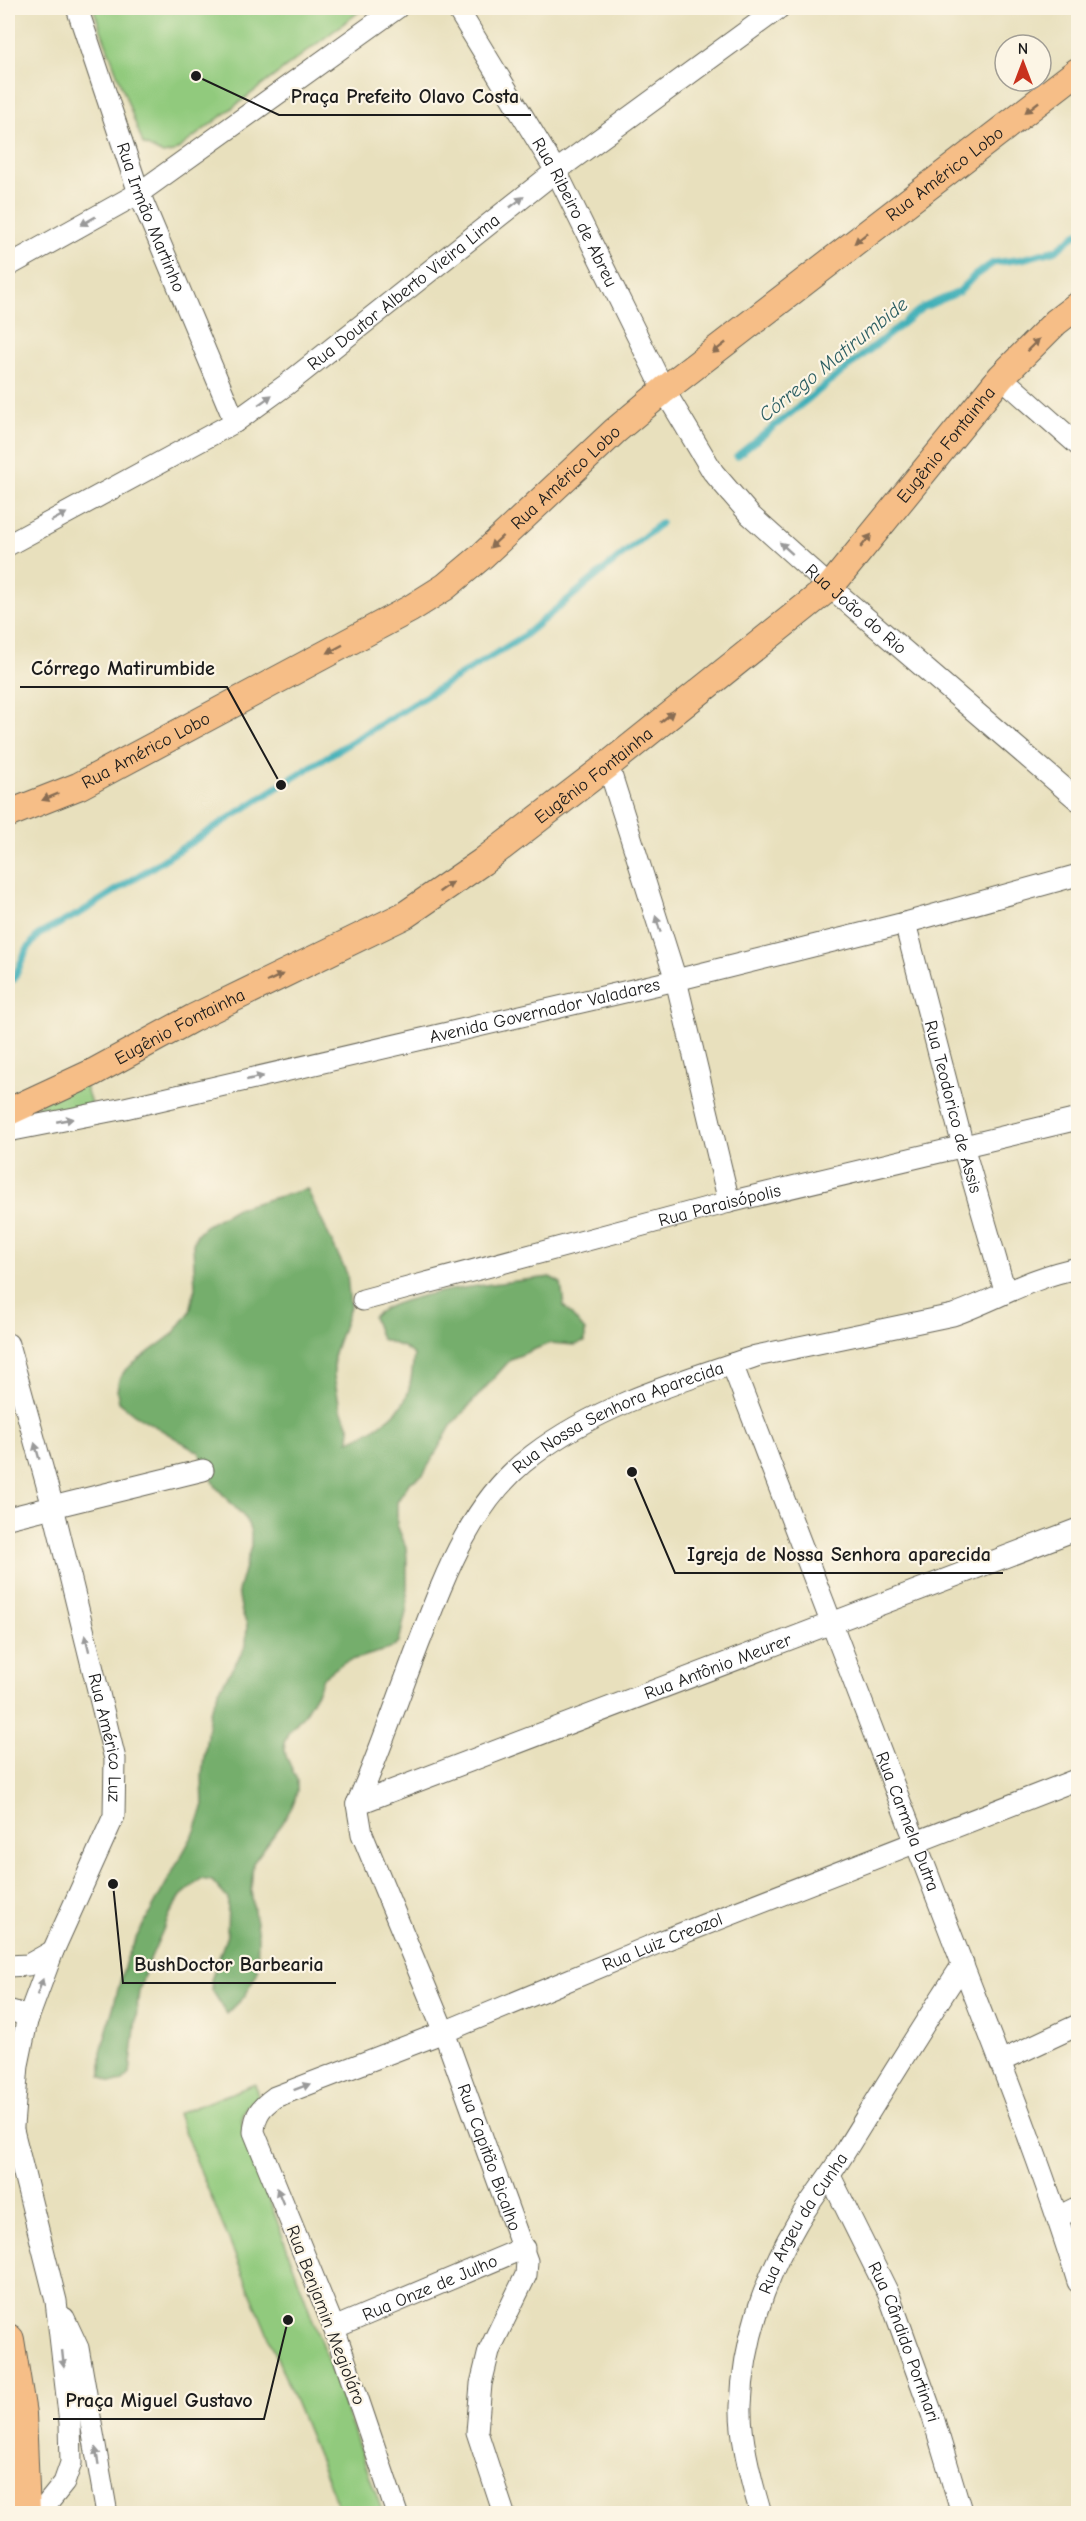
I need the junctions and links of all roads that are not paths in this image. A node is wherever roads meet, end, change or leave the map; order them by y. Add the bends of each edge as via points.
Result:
1 (77, 8) edge
2 (397, 8) edge
3 (457, 8) edge
4 (779, 8) edge
5 (1078, 71) edge
6 (556, 171) junction
7 (139, 193) junction
8 (8, 266) edge
9 (1078, 305) edge
10 (1001, 377) junction
11 (664, 390) junction
12 (235, 423) junction
13 (1078, 445) edge
14 (8, 545) edge
15 (830, 587) junction
16 (608, 765) junction
17 (1078, 800) edge
18 (8, 814) edge
19 (1078, 875) edge
20 (905, 923) junction
21 (675, 980) junction
22 (8, 1112) edge
23 (1078, 1119) edge
24 (8, 1131) edge
25 (963, 1146) junction
26 (729, 1202) junction
27 (1078, 1268) edge
28 (1005, 1291) junction
29 (363, 1300) dead end
30 (8, 1344) edge
31 (732, 1364) junction
32 (202, 1470) dead end
33 (53, 1507) junction
34 (8, 1518) edge
35 (1078, 1529) edge
36 (830, 1623) junction
37 (1078, 1779) edge
38 (357, 1804) junction
39 (917, 1842) junction
40 (53, 1951) junction
41 (963, 1964) junction
42 (8, 1966) edge
43 (8, 2010) edge
44 (27, 2021) junction
45 (1078, 2025) edge
46 (444, 2032) junction
47 (1001, 2061) junction
48 (10, 2117) edge
49 (255, 2118) joint
50 (830, 2176) junction
51 (1078, 2207) edge
52 (1058, 2217) junction
53 (524, 2248) junction
54 (1078, 2282) edge
55 (57, 2301) junction
56 (333, 2328) junction
57 (8, 2340) edge
58 (24, 2514) edge
59 (39, 2514) edge
60 (107, 2514) edge
61 (398, 2514) edge
62 (504, 2514) edge
63 (761, 2514) edge
64 (962, 2514) edge

1 - 7 street, Rua Irmão Martinho
2 - 7 street
3 - 6 street, Rua Ribeiro de Abreu
4 - 6 street, Rua Doutor Alberto Vieira Lima
5 -> 11 main road, Rua Américo Lobo
6 - 11 street, Rua Ribeiro de Abreu
12 -> 6 street, Rua Doutor Alberto Vieira Lima
7 -> 8 street
7 - 12 street, Rua Irmão Martinho
10 -> 9 main road, Eugênio Fontainha
10 - 13 street
15 -> 10 main road, Eugênio Fontainha
15 -> 11 street, Rua João do Rio via 750,515 713,472
11 -> 18 main road, Rua Américo Lobo via 445,587 79,786
14 -> 12 street, Rua Doutor Alberto Vieira Lima
16 -> 15 main road, Eugênio Fontainha
15 - 17 street, Rua João do Rio
21 -> 16 street
22 -> 16 main road, Eugênio Fontainha via 405,915 482,862
19 - 20 street, Avenida Governador Valadares
20 - 21 street, Avenida Governador Valadares
20 - 25 street, Rua Teodorico de Assis
24 -> 21 street, Avenida Governador Valadares via 125,1108
21 - 26 street
23 - 25 street, Rua Paraisópolis
25 - 26 street, Rua Paraisópolis
25 - 28 street, Rua Teodorico de Assis
26 - 29 street, Rua Paraisópolis
27 - 28 street, Rua Nossa Senhora Aparecida
28 - 31 street, Rua Nossa Senhora Aparecida via 982,1305 953,1315
33 -> 30 street, Rua Américo Luz
31 - 36 street, Rua Carmela Dutra
31 - 38 street, Rua Nossa Senhora Aparecida via 594,1416 560,1435 503,1481 455,1556
32 - 33 street
33 - 34 street
40 -> 33 street, Rua Américo Luz via 114,1816 116,1759
35 - 36 street, Rua Antônio Meurer
36 - 38 street, Rua Antônio Meurer
36 - 39 street, Rua Carmela Dutra
37 - 39 street, Rua Luiz Creozol
38 - 46 street, Rua Capitão Bicalho via 362,1834
39 - 41 street, Rua Carmela Dutra
39 - 46 street, Rua Luiz Creozol via 660,1942
40 - 42 street via 28,1965
44 -> 40 street, Rua Américo Luz
41 - 47 street, Rua Carmela Dutra
41 - 50 street, Rua Argeu da Cunha
43 - 44 street via 22,2014
44 - 48 street, Rua Américo Luz
45 - 47 street
49 -> 46 street, Rua Luiz Creozol via 275,2097
46 - 53 street, Rua Capitão Bicalho
47 - 52 street, Rua Carmela Dutra
48 - 55 street, Rua Américo Luz
56 -> 49 street, Rua Benjamin Megioláro via 254,2132
50 - 63 street, Rua Argeu da Cunha via 796,2225 765,2287 746,2354 741,2409 750,2477
50 - 64 street, Rua Cândido Portinari via 889,2295 932,2414
51 - 52 street
52 - 54 street, Rua Carmela Dutra
53 - 56 street, Rua Onze de Julho
53 - 62 street, Rua Capitão Bicalho via 526,2275 489,2351 481,2384 477,2432
55 -> 59 street via 70,2423 70,2463 63,2483
60 -> 55 street via 78,2348
56 - 61 street, Rua Benjamin Megioláro
57 - 58 highway via 20,2414

